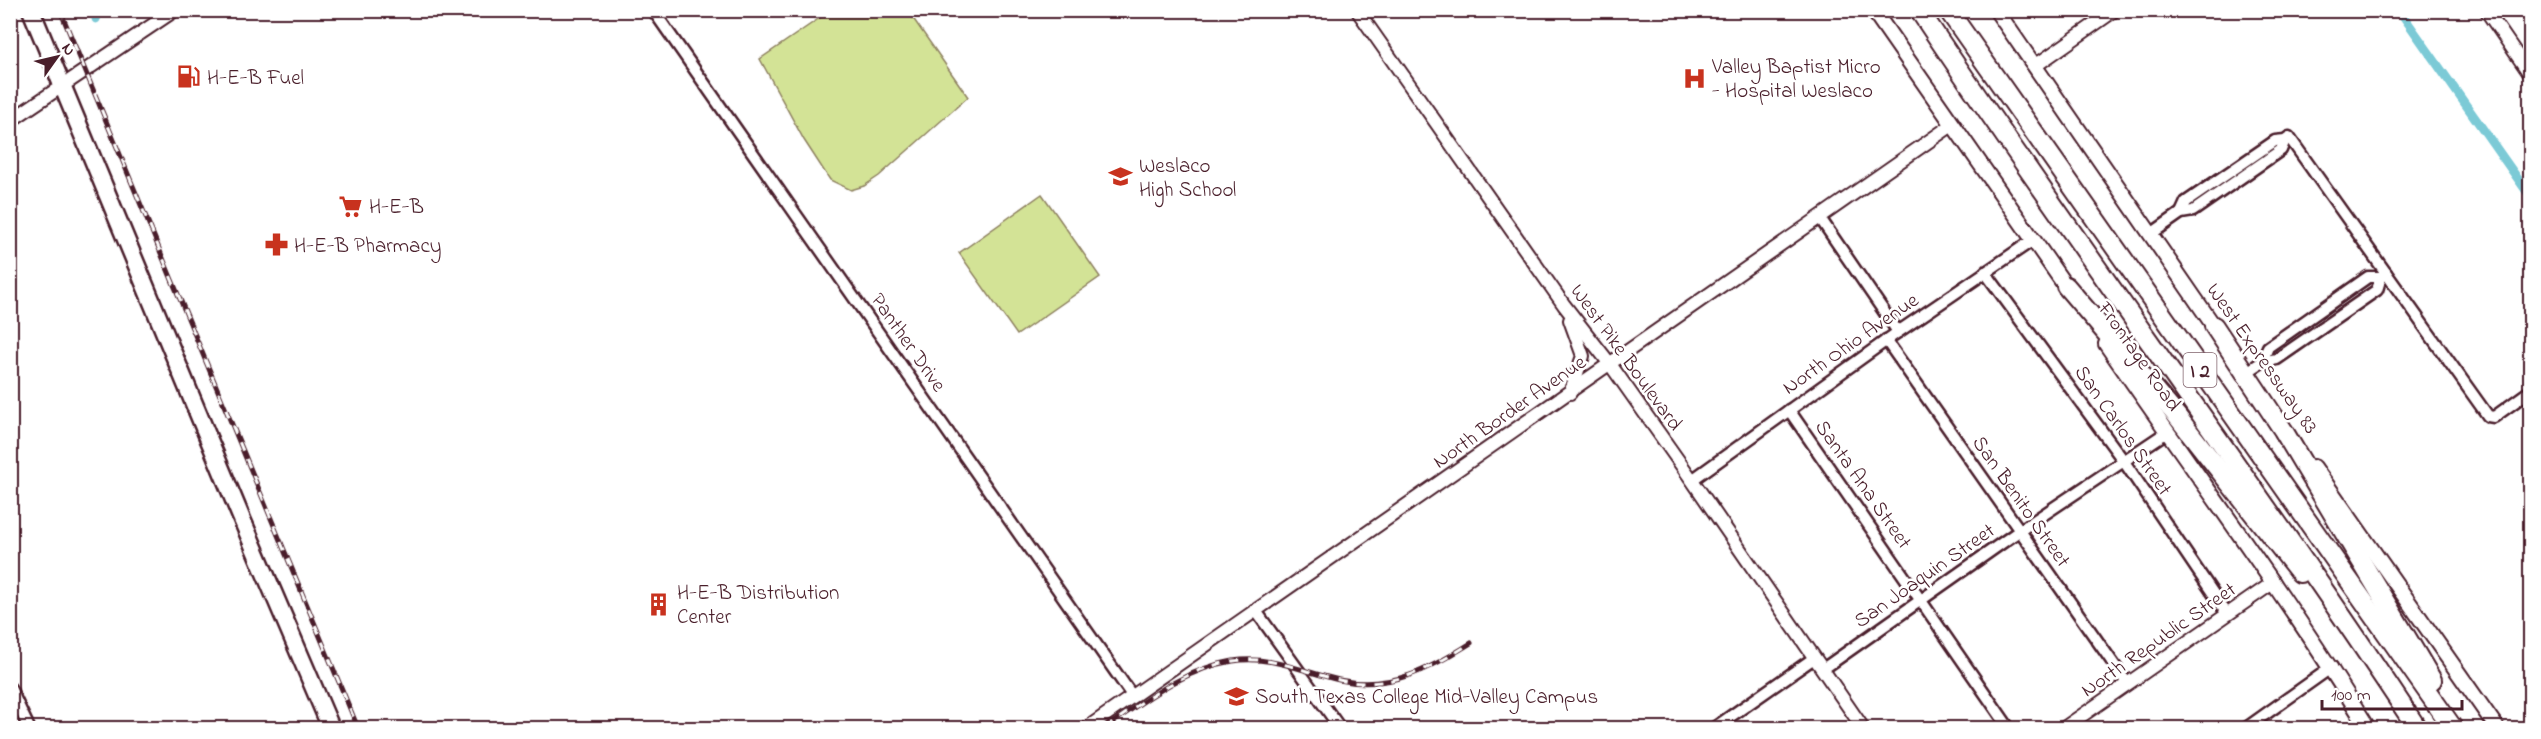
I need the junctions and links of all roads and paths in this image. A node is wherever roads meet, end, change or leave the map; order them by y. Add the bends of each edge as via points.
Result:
1 (31, 10) edge
2 (175, 10) edge
3 (654, 10) edge
4 (1357, 10) edge
5 (1873, 10) edge
6 (1919, 10) edge
7 (1948, 10) edge
8 (1996, 10) edge
9 (2115, 10) edge
10 (2486, 10) edge
11 (2035, 66) junction
12 (2528, 66) edge
13 (62, 86) junction
14 (10, 122) edge
15 (1952, 125) junction
16 (1820, 218) junction
17 (2151, 234) junction
18 (2033, 240) junction
19 (1985, 272) junction
20 (2384, 275) junction
21 (2066, 286) junction
22 (1564, 305) junction
23 (2214, 326) junction
24 (1898, 332) junction
25 (1886, 340) junction
26 (1610, 364) junction
27 (2247, 372) junction
28 (2530, 391) edge
29 (1569, 394) junction
30 (1789, 410) junction
31 (2166, 432) junction
32 (2123, 460) junction
33 (1692, 480) junction
34 (2019, 531) junction
35 (2274, 582) junction
36 (1921, 600) junction
37 (1256, 611) junction
38 (2227, 614) junction
39 (2365, 649) junction
40 (1814, 658) junction
41 (2332, 667) junction
42 (1823, 669) junction
43 (2127, 683) junction
44 (10, 688) edge
45 (1133, 697) junction
46 (29, 729) edge
47 (331, 729) edge
48 (1087, 729) edge
49 (1340, 729) edge
50 (1714, 729) edge
51 (1863, 729) edge
52 (2009, 729) edge
53 (2064, 729) edge
54 (2246, 729) edge
55 (2368, 729) edge
56 (2417, 729) edge
57 (2453, 729) edge
58 (2460, 729) edge
59 (2497, 729) edge

1 - 13 main road
2 - 13 street
3 - 45 street, Panther Drive
4 - 22 street, West Pike Boulevard
5 - 15 main road, Frontage Road
6 - 39 highway, I 2
7 - 57 highway, I 2
8 - 11 main road, West Expressway 83
9 - 11 street
10 - 12 street
11 - 17 main road, West Expressway 83
13 - 14 street
13 - 47 main road
15 - 16 street, North Border Avenue
15 - 18 main road, Frontage Road
16 - 24 street
16 - 26 street, North Border Avenue
17 - 20 street via 2181,213 2193,211 2282,150 2289,137
17 - 23 main road, West Expressway 83
18 - 19 street, North Ohio Avenue
18 - 21 main road, Frontage Road
19 - 24 street, North Ohio Avenue
19 - 32 street, San Carlos Street
20 - 27 street via 2377,290 2277,359 2262,362
20 - 28 street via 2488,416 2494,417
21 - 31 main road, Frontage Road
21 - 39 highway
22 - 26 street, West Pike Boulevard
22 - 29 street via 1584,356
23 - 27 main road, West Expressway 83
23 - 58 highway via 2283,430
24 - 25 street, North Ohio Avenue
25 - 30 street, North Ohio Avenue
25 - 34 street, San Benito Street
26 - 29 street, North Border Avenue
26 - 33 street, West Pike Boulevard
27 - 59 main road, West Expressway 83
29 - 37 street, North Border Avenue
30 - 33 street, North Ohio Avenue
30 - 36 street, Santa Ana Street
31 - 32 street, San Joaquin Street
31 - 35 main road, Frontage Road
32 - 34 street, San Joaquin Street
32 - 38 street, San Carlos Street
33 - 40 street, West Pike Boulevard
34 - 36 street, San Joaquin Street
34 - 43 street, San Benito Street
35 - 38 street, North Republic Street
35 - 41 main road, Frontage Road
36 - 42 street, San Joaquin Street
36 - 52 street, Santa Ana Street
37 - 45 street, North Border Avenue
37 - 49 street
38 - 43 street, North Republic Street
39 - 56 highway, I 2
40 - 42 street, West Pike Boulevard
40 - 50 street
41 - 54 street
41 - 55 main road, Frontage Road
42 - 51 street, West Pike Boulevard
43 - 53 street, North Republic Street
44 - 46 street
45 - 48 street, North Border Avenue

